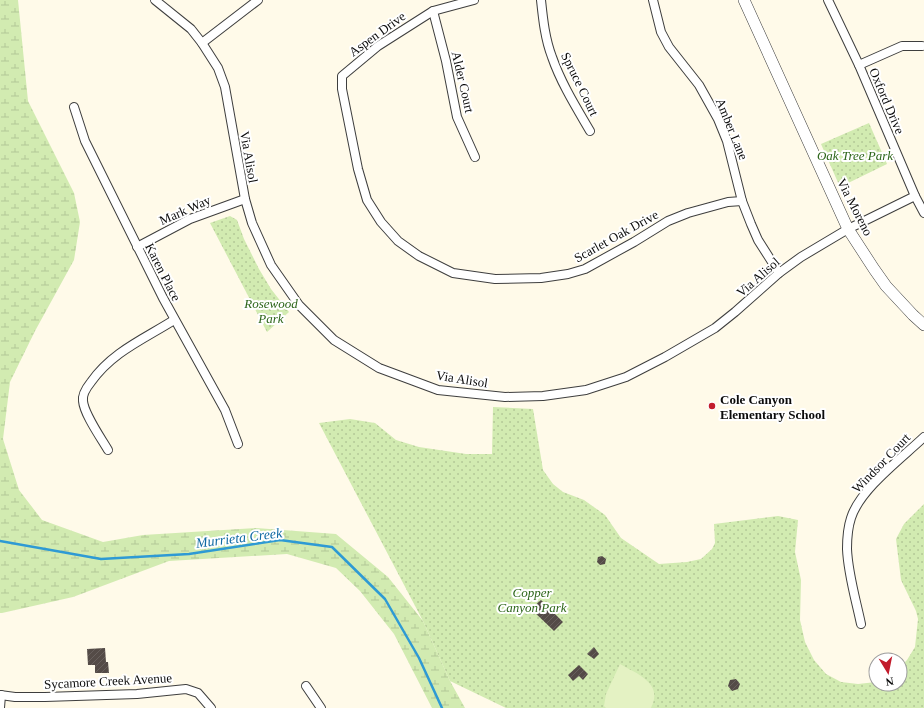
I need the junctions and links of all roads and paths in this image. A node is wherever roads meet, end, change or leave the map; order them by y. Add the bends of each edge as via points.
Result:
1 (155, 0) edge
2 (258, 0) edge
3 (474, 0) edge
4 (541, 0) edge
5 (653, 0) edge
6 (744, 0) edge
7 (828, 0) edge
8 (432, 11) junction
9 (202, 43) junction
10 (922, 46) dead end
11 (859, 65) junction
12 (342, 76) joint
13 (74, 106) dead end
14 (590, 131) dead end
15 (475, 157) dead end
16 (915, 196) junction
17 (245, 199) junction
18 (742, 201) junction
19 (924, 213) edge
20 (848, 229) junction
21 (137, 247) junction
22 (779, 273) junction
23 (174, 320) junction
24 (924, 325) edge
25 (924, 437) edge
26 (238, 444) dead end
27 (108, 450) dead end
28 (861, 624) dead end
29 (306, 686) dead end
30 (0, 695) edge
31 (0, 708) edge
32 (210, 708) edge
33 (321, 708) edge

1 - 9 street, Via Alisol via 191,29
2 - 9 street
3 - 8 street, Aspen Drive
4 - 14 street, Spruce Court via 552,57 567,91
5 - 18 street, Amber Lane via 661,32 669,47 699,85 718,118 727,141
6 - 20 street, Via Moreno
7 - 11 street, Oxford Drive
8 - 12 street, Aspen Drive via 378,46
8 - 15 street, Alder Court via 446,61 457,117
9 - 17 street, Via Alisol via 218,68 225,87
10 - 11 street via 902,46
11 - 16 street, Oxford Drive
12 - 18 street, Scarlet Oak Drive via 342,89 358,170 367,200 381,222 398,241 419,256 453,273 495,280 568,274 585,269 668,221 728,202
13 - 21 street, Karen Place via 85,141
16 - 19 street, Oxford Drive
16 - 20 street, Via Alisol
17 - 21 street, Mark Way via 190,219
17 - 22 street, Via Alisol via 252,223 271,265 299,305 334,340 379,368 438,390 505,397 543,396 586,390 626,377 715,328
18 - 22 street, Amber Lane via 758,240
20 - 22 street, Via Alisol
20 - 24 street, Via Moreno via 886,286
21 - 23 street, Karen Place
23 - 26 street, Karen Place via 225,410
23 - 27 street via 112,358 86,388 82,399 84,408
25 - 28 street, Windsor Court via 866,492 851,518 847,549
29 - 33 street
30 - 31 street
30 - 32 street, Sycamore Creek Avenue via 45,698 186,689 198,693

